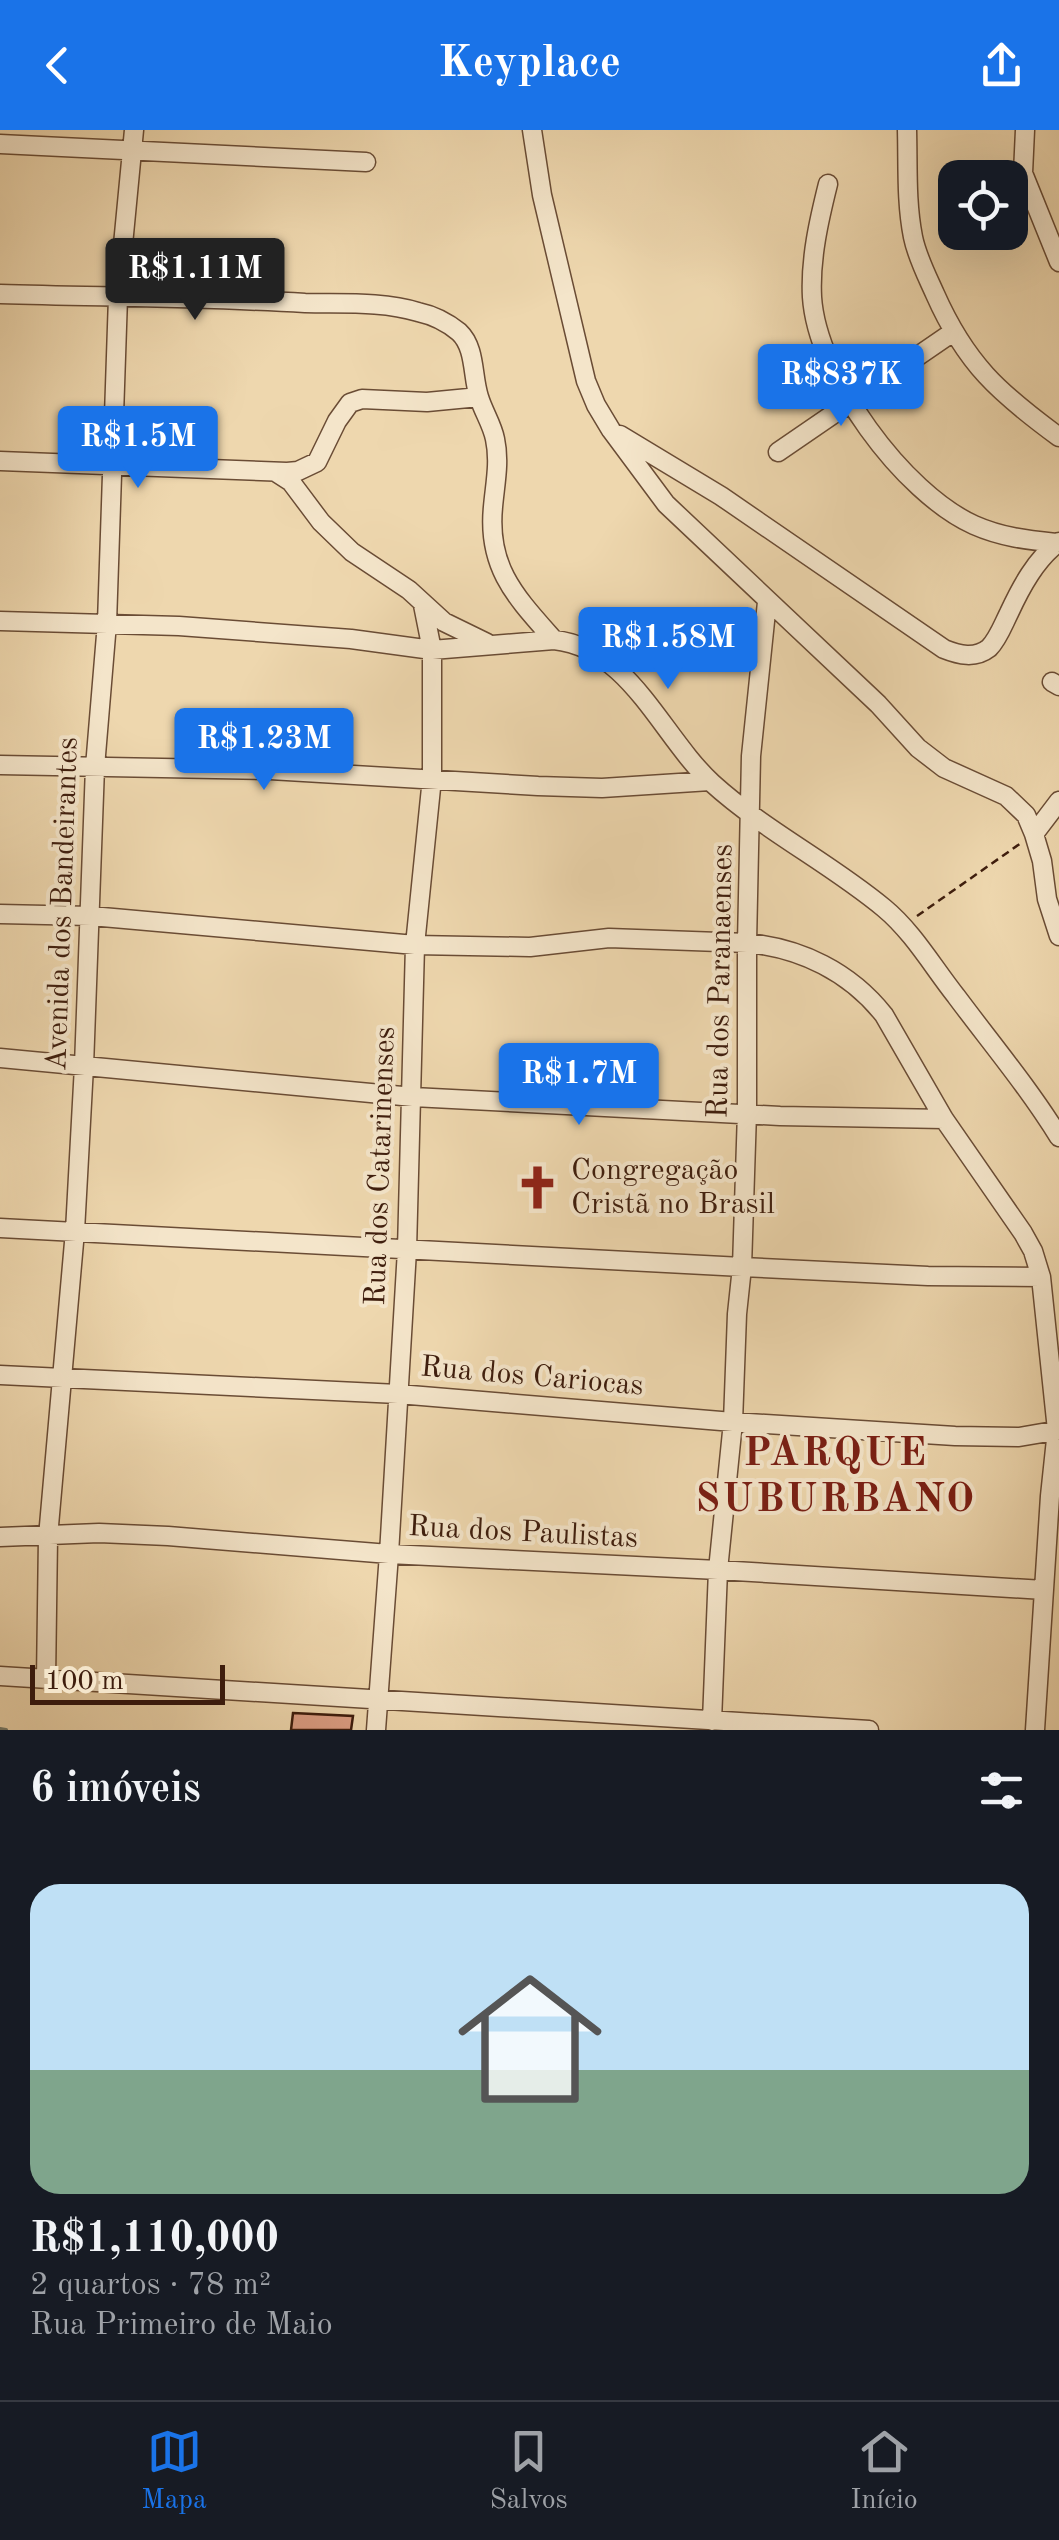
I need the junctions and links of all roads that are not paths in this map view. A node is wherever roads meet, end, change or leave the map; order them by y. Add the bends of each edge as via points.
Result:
1 (532, 130) edge
2 (907, 130) edge
3 (1025, 130) edge
4 (133, 140) edge
5 (0, 144) edge
6 (366, 162) dead end
7 (828, 184) dead end
8 (1059, 262) edge
9 (0, 294) edge
10 (118, 297) junction
11 (953, 332) junction
12 (478, 397) junction
13 (852, 402) junction
14 (611, 430) junction
15 (1059, 436) edge
16 (778, 452) dead end
17 (0, 461) edge
18 (113, 466) junction
19 (277, 472) junction
20 (1057, 543) edge
21 (767, 602) junction
22 (423, 605) junction
23 (0, 621) edge
24 (108, 623) junction
25 (554, 640) junction
26 (492, 645) junction
27 (432, 650) junction
28 (0, 766) edge
29 (95, 767) junction
30 (432, 778) junction
31 (710, 782) junction
32 (1059, 800) edge
33 (750, 813) junction
34 (1034, 834) junction
35 (0, 914) edge
36 (90, 916) junction
37 (1059, 936) edge
38 (746, 943) junction
39 (415, 945) junction
40 (0, 1058) edge
41 (84, 1066) junction
42 (412, 1097) junction
43 (747, 1112) junction
44 (944, 1119) junction
45 (1059, 1136) edge
46 (0, 1228) edge
47 (75, 1231) junction
48 (407, 1250) junction
49 (742, 1267) junction
50 (1041, 1277) junction
51 (0, 1375) edge
52 (63, 1377) junction
53 (398, 1394) junction
54 (733, 1422) junction
55 (1058, 1430) edge
56 (48, 1536) junction
57 (0, 1537) edge
58 (390, 1554) junction
59 (718, 1570) junction
60 (1044, 1590) junction
61 (0, 1676) edge
62 (46, 1680) junction
63 (378, 1700) junction
64 (712, 1721) junction
65 (376, 1730) edge
66 (869, 1730) edge
67 (1035, 1730) edge

1 - 14 street via 586,381
2 - 11 street via 914,239
3 - 8 street via 1024,173
4 - 5 street
4 - 6 street
4 - 10 street, Avenida dos Bandeirantes
7 - 13 street via 812,298 824,350
9 - 10 street
10 - 12 street via 392,307 427,315 459,332 472,357
10 - 18 street, Avenida dos Bandeirantes
11 - 13 street
11 - 15 street via 996,387
12 - 19 street via 350,403 317,462
12 - 25 street via 498,454 493,550 510,586
13 - 16 street
13 - 20 street via 893,460 950,512 1009,537
14 - 20 street via 957,654 987,650 1030,574
14 - 21 street via 666,504
17 - 18 street
18 - 19 street
18 - 24 street, Avenida dos Bandeirantes
19 - 22 street via 335,538
21 - 33 street, Rua dos Paranaenses
21 - 34 street via 918,748 1016,804
22 - 26 street via 456,630
22 - 27 street, Rua dos Catarinenses
23 - 24 street
24 - 27 street
24 - 29 street, Avenida dos Bandeirantes
25 - 26 street
25 - 31 street via 585,647 612,665
26 - 27 street
27 - 30 street, Rua dos Catarinenses
28 - 29 street
29 - 30 street
29 - 36 street, Avenida dos Bandeirantes
30 - 31 street via 602,788
30 - 39 street, Rua dos Catarinenses
31 - 33 street
32 - 34 street
33 - 38 street, Rua dos Paranaenses
33 - 45 street via 886,910
34 - 37 street
35 - 36 street
36 - 39 street
36 - 41 street, Avenida dos Bandeirantes
38 - 39 street via 609,938 530,947
38 - 43 street, Rua dos Paranaenses
38 - 44 street via 808,957 872,1000
39 - 42 street, Rua dos Catarinenses
40 - 41 street
41 - 42 street
41 - 47 street, Avenida dos Bandeirantes
42 - 43 street
42 - 48 street, Rua dos Catarinenses
43 - 44 street
43 - 49 street, Rua dos Paranaenses
44 - 50 street via 1018,1224
46 - 47 street
47 - 48 street
47 - 52 street, Avenida dos Bandeirantes
48 - 49 street
48 - 53 street, Rua dos Catarinenses
49 - 50 street
49 - 54 street, Rua dos Paranaenses
50 - 55 street
51 - 52 street, Rua dos Cariocas
52 - 53 street, Rua dos Cariocas
52 - 56 street, Avenida dos Bandeirantes
53 - 54 street, Rua dos Cariocas
53 - 58 street, Rua dos Catarinenses
54 - 55 street, Rua dos Cariocas via 994,1438
54 - 59 street, Rua dos Paranaenses
55 - 60 street
56 - 57 street, Rua dos Paulistas
56 - 58 street, Rua dos Paulistas via 168,1536
56 - 62 street, Avenida dos Bandeirantes
58 - 59 street, Rua dos Paulistas
58 - 63 street, Rua dos Catarinenses
59 - 60 street, Rua dos Paulistas
59 - 64 street, Rua dos Paranaenses
60 - 67 street
61 - 62 street
62 - 63 street
63 - 64 street
63 - 65 street, Rua dos Catarinenses
64 - 66 street

